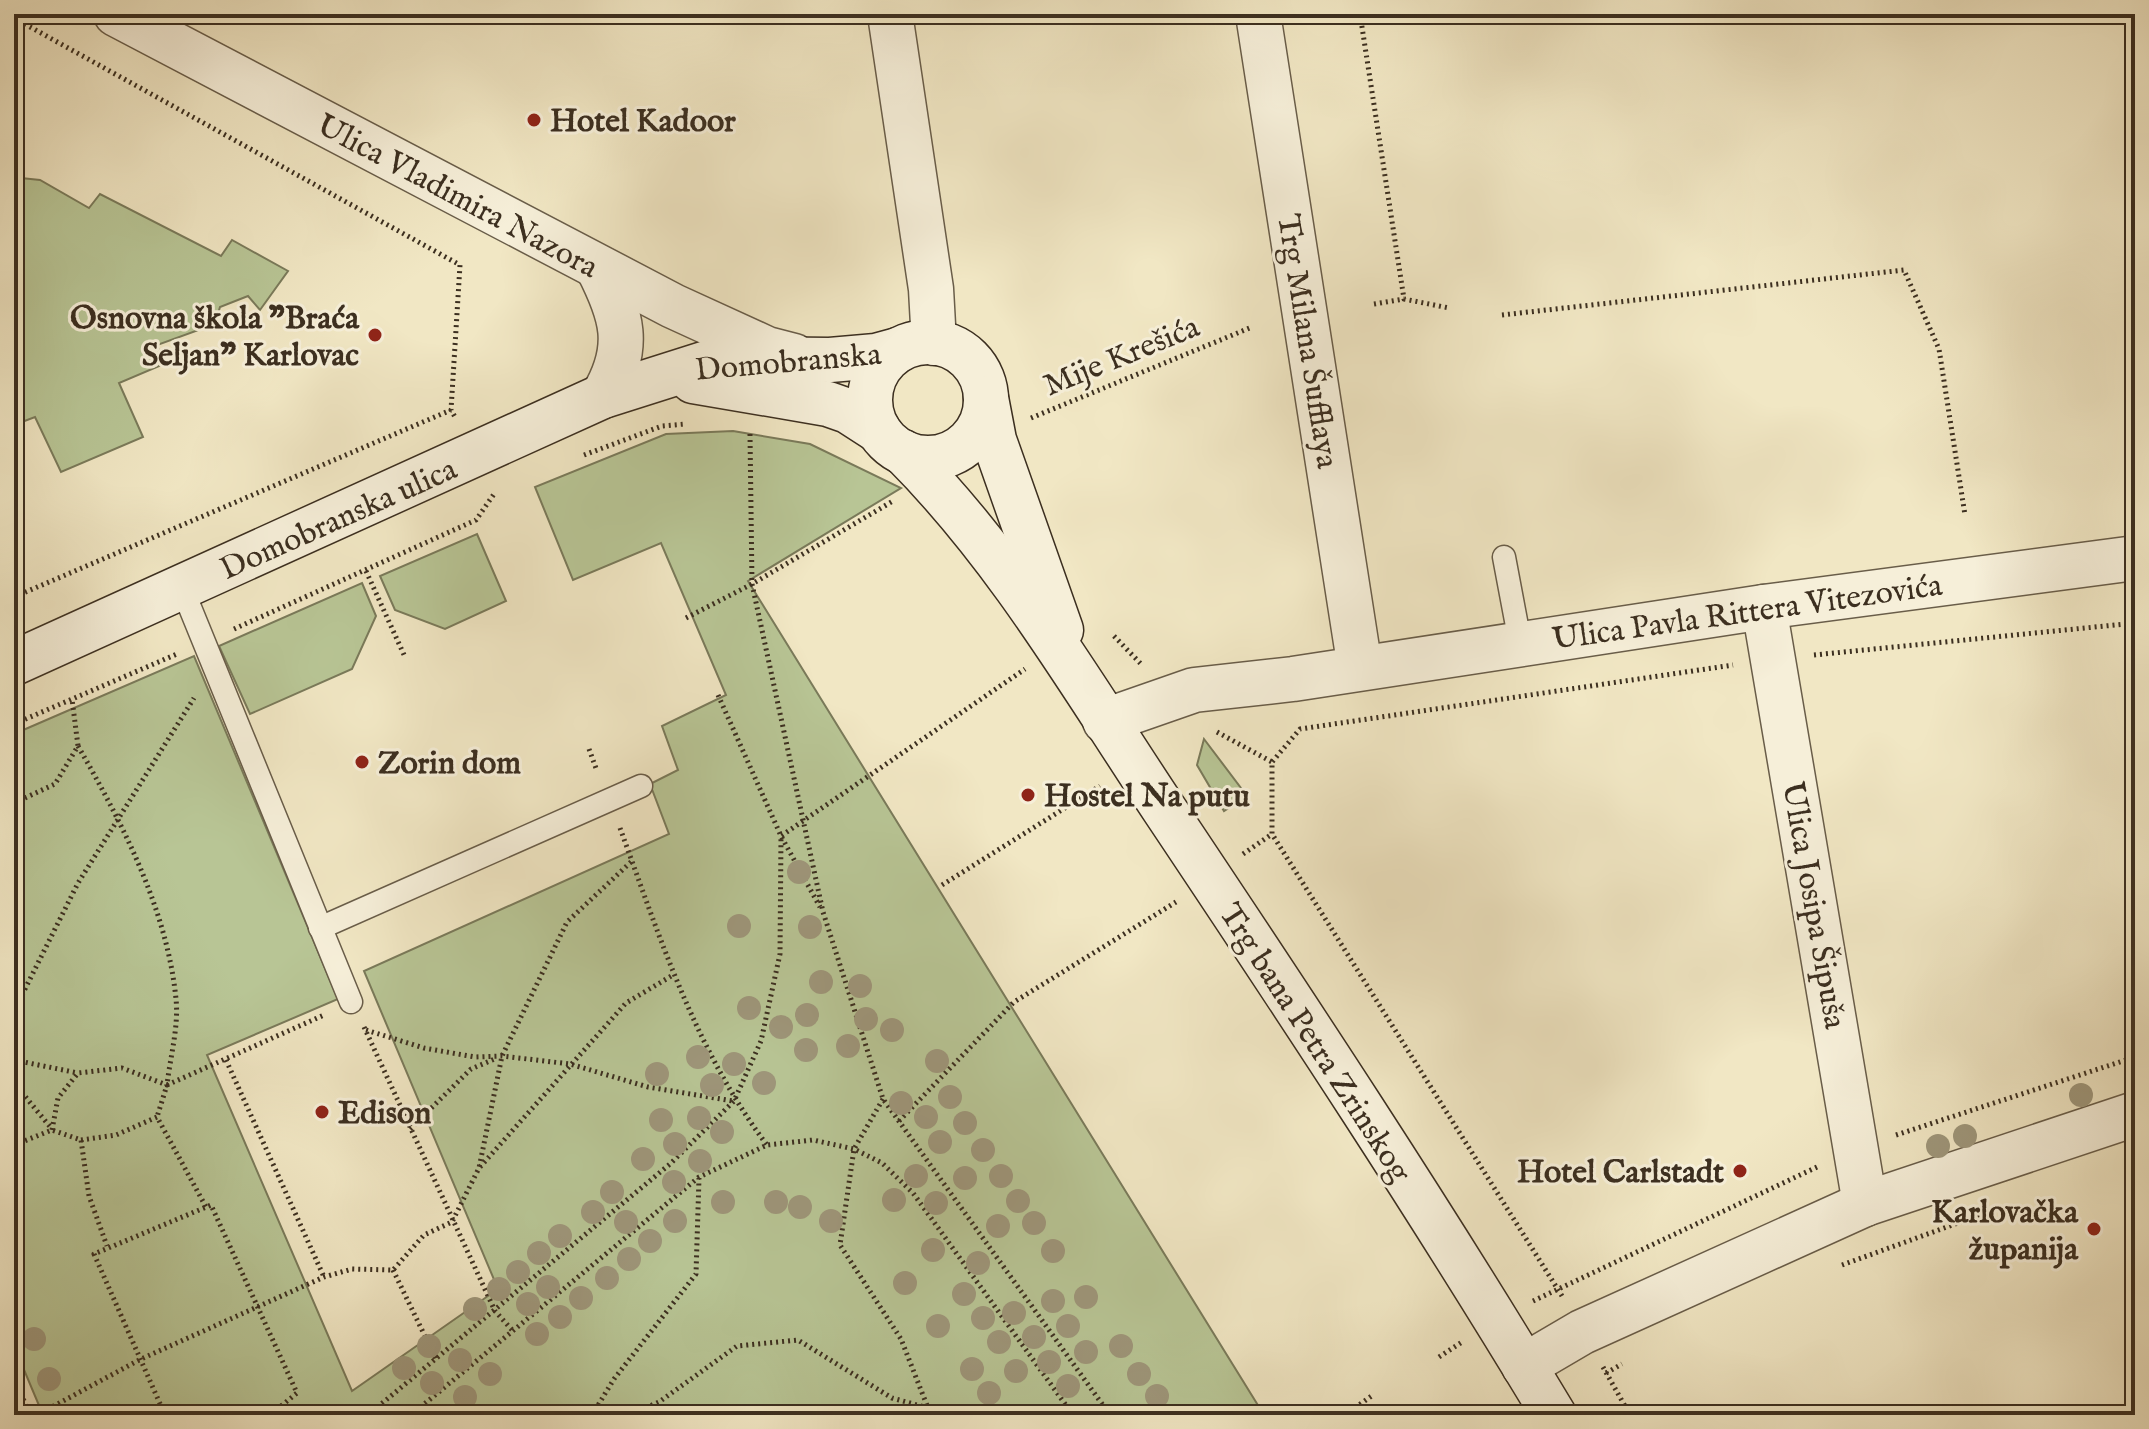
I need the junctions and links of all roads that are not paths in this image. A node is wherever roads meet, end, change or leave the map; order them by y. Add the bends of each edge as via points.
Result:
1 (116, 14) edge
2 (890, 14) edge
3 (1258, 14) edge
4 (598, 268) junction
5 (916, 346) junction
6 (808, 359) junction
7 (663, 377) junction
8 (603, 396) junction
9 (986, 398) junction
10 (891, 441) junction
11 (1504, 557) dead end
12 (2135, 558) edge
13 (182, 588) junction
14 (1764, 607) junction
15 (1520, 642) junction
16 (14, 663) edge
17 (1049, 665) junction
18 (1360, 668) junction
19 (1105, 721) junction
20 (641, 786) dead end
21 (320, 928) junction
22 (351, 1002) road end
23 (2135, 1114) edge
24 (1865, 1204) junction
25 (1524, 1366) junction
26 (1554, 1415) edge

1 - 4 street, Ulica Vladimira Nazora
2 - 5 street via 931,289
3 - 18 street, Trg Milana Šufflaya
4 - 6 street, Ulica Vladimira Nazora via 728,333
4 - 8 street via 616,304 621,329 621,352
5 - 6 street, Domobranska via 876,356
5 - 9 street via 963,353 975,366
5 - 10 street via 884,362 874,377 872,414
6 - 7 street, Domobranska via 734,359
7 - 8 street, Domobranska ulica
7 - 10 street, Domobranska via 828,404 848,411
8 - 13 street, Domobranska ulica
9 - 10 street via 977,430 966,443 936,457
9 - 17 street, Trg bana Petra Zrinskog via 994,440 1058,615
10 - 17 street, Trg bana Petra Zrinskog via 981,536
11 - 15 lane
12 - 14 street, Ulica Pavla Rittera Vitezovića
13 - 16 street, Domobranska ulica
13 - 21 lane
14 - 15 street, Ulica Pavla Rittera Vitezovića
14 - 24 street, Ulica Josipa Šipuša
15 - 18 street, Ulica Pavla Rittera Vitezovića
17 - 19 street, Trg bana Petra Zrinskog
18 - 19 street via 1194,690
19 - 25 street, Trg bana Petra Zrinskog
20 - 21 lane
21 - 22 lane
23 - 24 street
24 - 25 street via 1582,1332
25 - 26 street, Trg bana Petra Zrinskog

